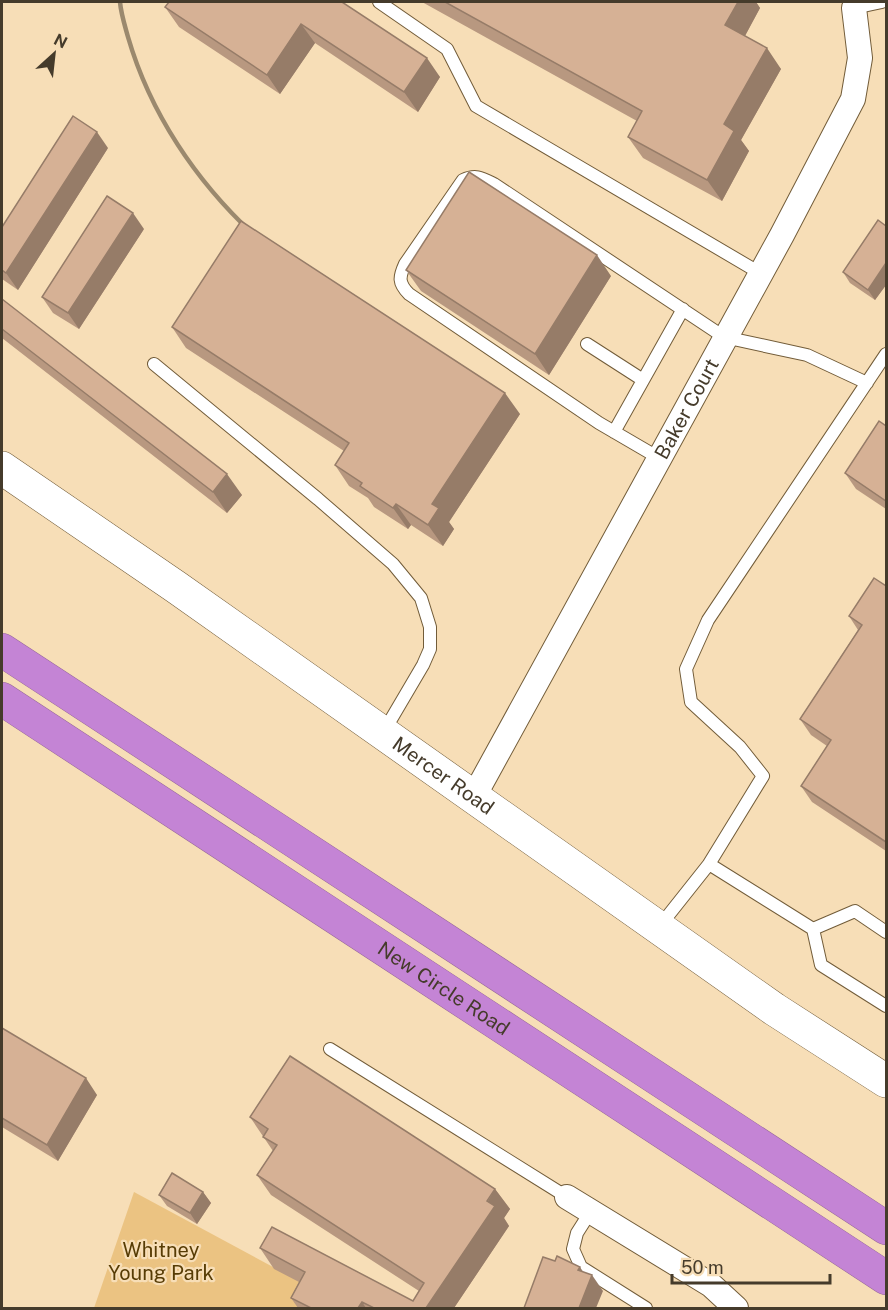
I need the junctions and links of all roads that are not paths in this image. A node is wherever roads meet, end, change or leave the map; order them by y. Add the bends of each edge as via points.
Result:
1 (379, 2) edge
2 (882, 2) edge
3 (851, 5) edge
4 (760, 273) junction
5 (683, 309) junction
6 (724, 337) junction
7 (586, 344) dead end
8 (886, 354) edge
9 (154, 364) dead end
10 (643, 380) junction
11 (867, 383) junction
12 (614, 432) junction
13 (659, 458) junction
14 (2, 468) edge
15 (2, 650) edge
16 (2, 699) edge
17 (383, 734) junction
18 (473, 798) junction
19 (710, 864) junction
20 (659, 928) junction
21 (813, 929) junction
22 (886, 932) edge
23 (886, 1006) edge
24 (330, 1049) dead end
25 (886, 1082) edge
26 (567, 1197) joint
27 (591, 1211) junction
28 (886, 1228) edge
29 (886, 1278) edge
30 (646, 1308) edge
31 (736, 1308) edge

1 - 4 lane via 447,49 476,106
2 - 3 lane
3 - 4 street, Baker Court via 860,58 852,99
4 - 6 street, Baker Court
5 - 6 lane
5 - 10 lane
5 - 12 lane via 481,177 463,180 405,264 399,276 401,286 409,294
6 - 11 lane via 807,355
6 - 13 street, Baker Court
7 - 10 lane
8 - 11 lane
9 - 17 lane via 393,564 421,598 430,627 430,649
10 - 12 lane
11 - 19 lane via 708,620 686,669 691,702 740,747 764,776
12 - 13 lane
13 - 18 street, Baker Court
14 - 17 street, Mercer Road
15 - 28 highway
16 - 29 highway, New Circle Road
17 - 18 street, Mercer Road
18 - 20 street, Mercer Road
19 - 20 lane
19 - 21 lane
20 - 25 street, Mercer Road
21 - 22 lane via 855,911
21 - 23 lane via 821,965
24 - 26 lane
26 - 27 street
27 - 30 lane via 577,1233 573,1249 581,1267
27 - 31 street via 711,1285

